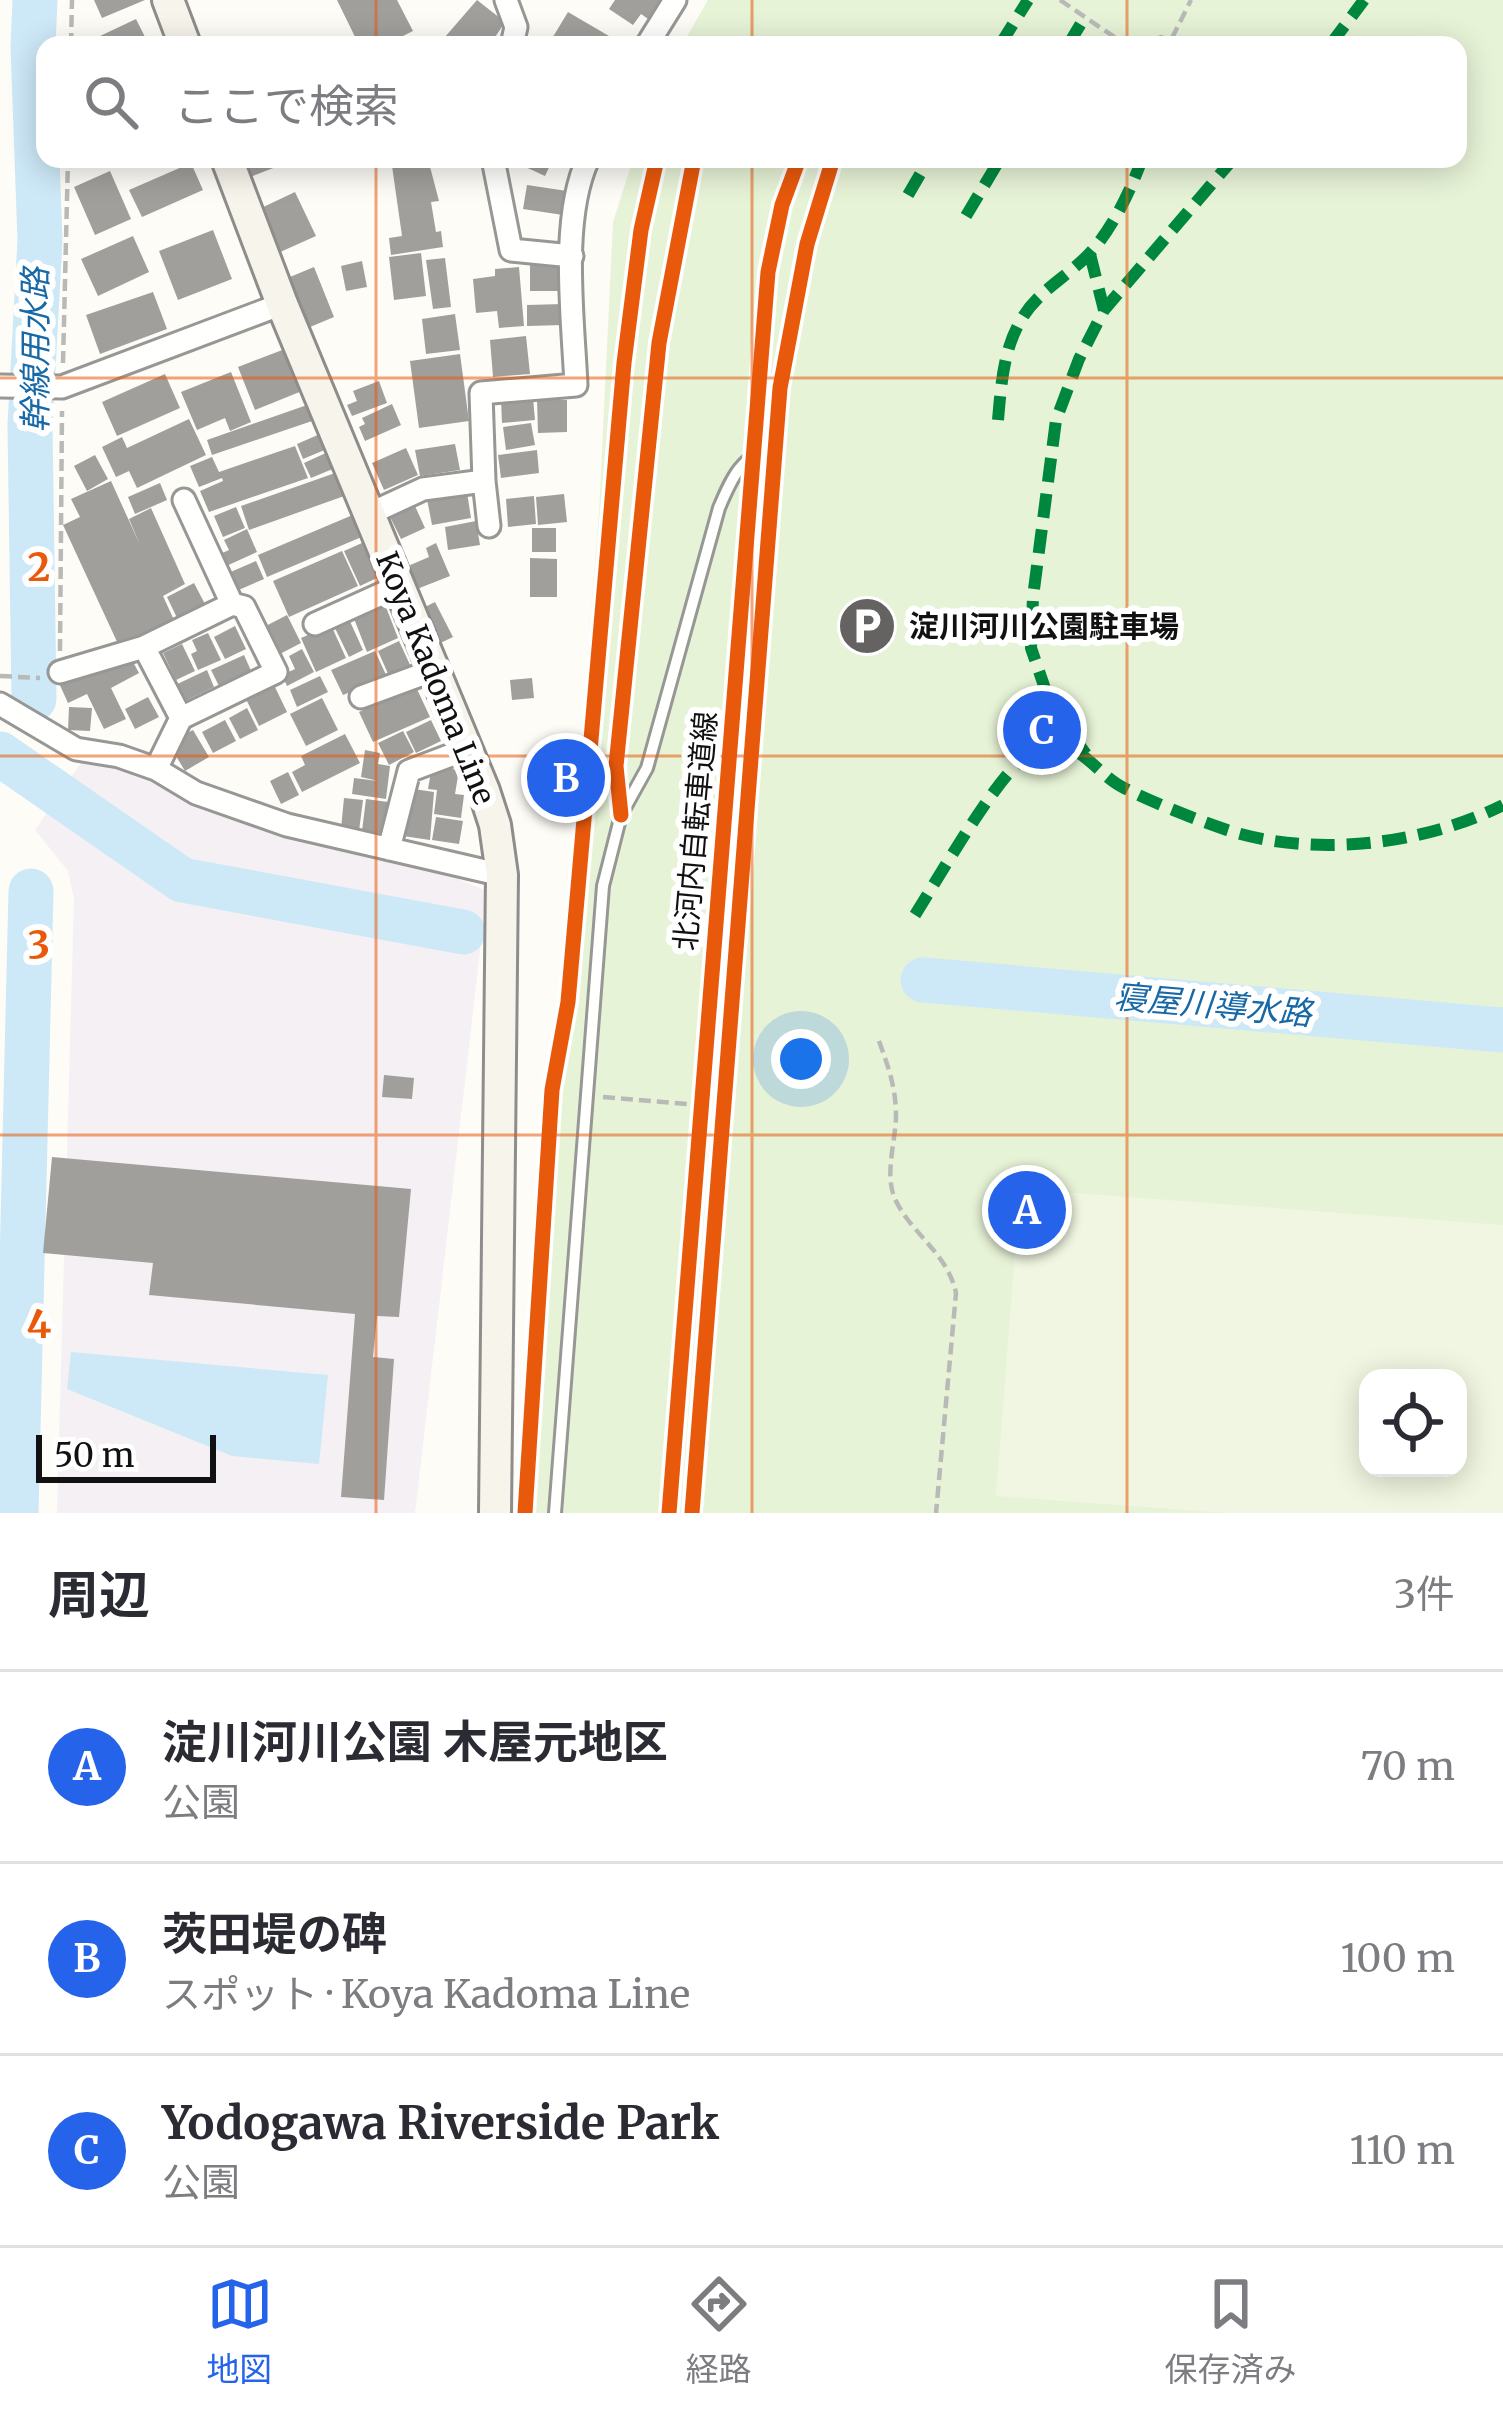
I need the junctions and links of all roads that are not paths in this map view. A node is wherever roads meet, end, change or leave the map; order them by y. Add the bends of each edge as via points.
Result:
1 (508, 0) edge
2 (675, 0) edge
3 (170, 1) edge
4 (181, 36) edge
5 (514, 36) edge
6 (653, 36) edge
7 (230, 168) edge
8 (495, 168) edge
9 (584, 168) edge
10 (572, 256) junction
11 (282, 304) junction
12 (7, 386) edge
13 (776, 447) dead end
14 (484, 481) junction
15 (184, 500) dead end
16 (369, 514) junction
17 (489, 526) dead end
18 (399, 586) junction
19 (232, 604) junction
20 (315, 624) dead end
21 (144, 647) junction
22 (434, 670) junction
23 (60, 675) road end
24 (361, 697) dead end
25 (0, 704) edge
26 (181, 718) junction
27 (467, 749) junction
28 (156, 769) junction
29 (389, 849) junction
30 (502, 875) junction
31 (494, 1513) edge
32 (555, 1513) edge

1 - 5 street
2 - 6 street
3 - 4 main road
7 - 11 main road, Koya Kadoma Line
8 - 10 street via 511,250
9 - 10 street
10 - 14 street via 576,385 481,393
11 - 12 street via 62,387
11 - 16 main road, Koya Kadoma Line
13 - 32 lane via 756,451 735,471 718,508 646,768 621,815 603,886
14 - 16 street via 424,489
14 - 17 street
15 - 19 street
16 - 18 main road, Koya Kadoma Line
18 - 20 street
18 - 22 main road, Koya Kadoma Line
19 - 21 street
19 - 26 street via 244,607 276,672
21 - 23 street
21 - 26 street
22 - 24 street
22 - 27 main road, Koya Kadoma Line
25 - 28 street via 76,749
26 - 28 street
27 - 29 street via 409,771
27 - 30 main road, Koya Kadoma Line via 495,825
28 - 29 street via 268,819
29 - 30 street
30 - 31 main road, Koya Kadoma Line

